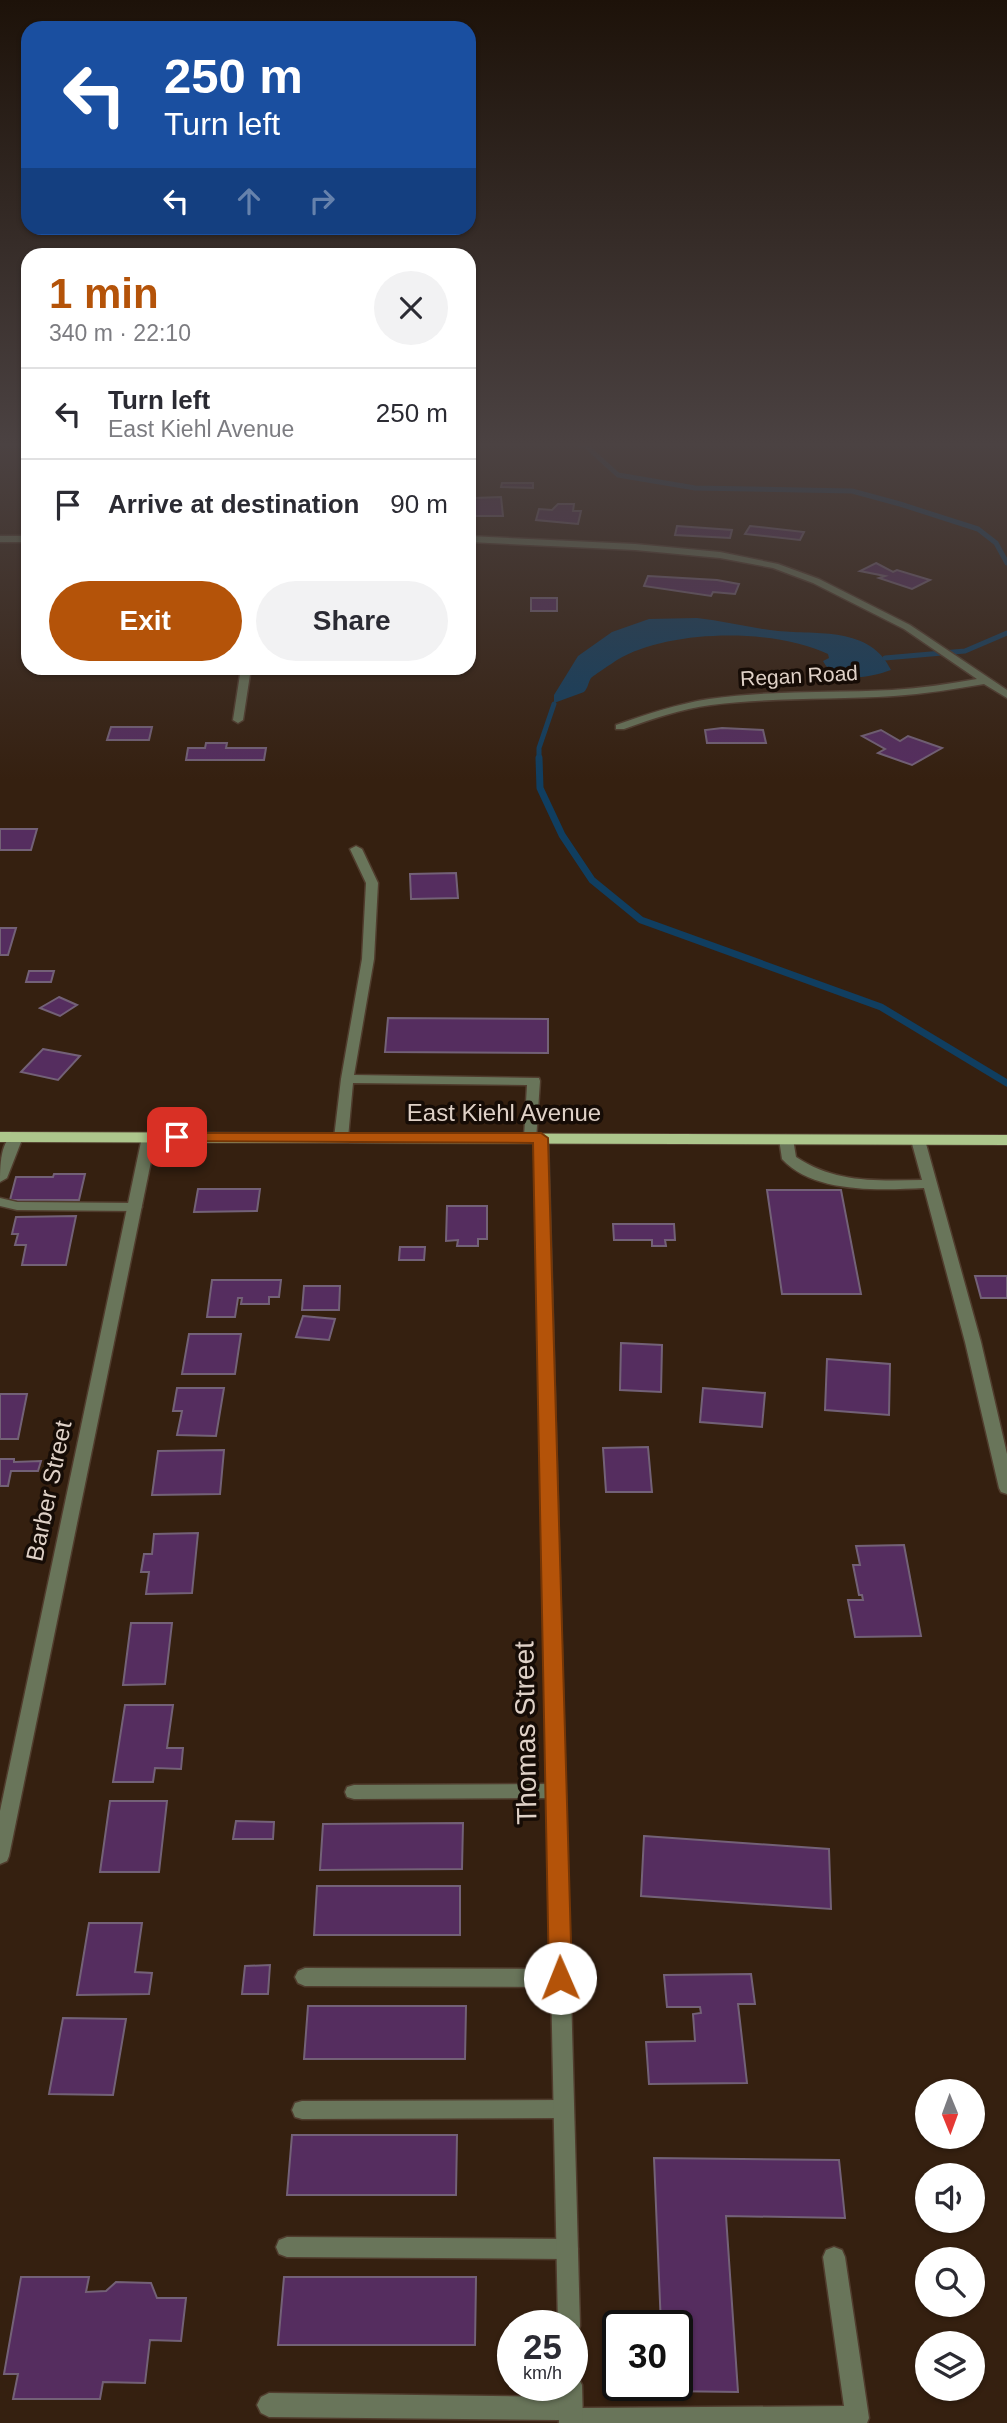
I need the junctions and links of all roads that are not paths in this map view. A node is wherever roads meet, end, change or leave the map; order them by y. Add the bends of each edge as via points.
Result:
1 (692, 554) edge
2 (245, 675) edge
3 (984, 681) junction
4 (1007, 695) edge
5 (238, 720) dead end
6 (620, 727) dead end
7 (356, 849) dead end
8 (347, 1079) junction
9 (8, 1137) edge
10 (149, 1137) junction
11 (341, 1138) junction
12 (536, 1138) junction
13 (786, 1139) junction
14 (918, 1140) junction
15 (1007, 1140) edge
16 (0, 1178) edge
17 (929, 1184) junction
18 (0, 1202) edge
19 (135, 1207) junction
20 (1007, 1488) edge
21 (556, 1791) junction
22 (354, 1792) dead end
23 (0, 1856) edge
24 (305, 1977) dead end
25 (560, 1978) junction
26 (563, 2109) junction
27 (302, 2110) dead end
28 (286, 2247) dead end
29 (567, 2249) junction
30 (834, 2257) dead end
31 (569, 2310) edge
32 (269, 2405) dead end
33 (570, 2409) edge
34 (791, 2421) edge

1 - 3 street via 757,561 816,581 933,644
2 - 5 street
3 - 4 street
3 - 6 street, Regan Road via 930,690 711,700
7 - 8 street via 372,883 368,959
8 - 11 street
8 - 12 street, Thomas Street via 534,1082
9 - 10 main road, East Kiehl Avenue
9 - 16 street
10 - 11 main road, East Kiehl Avenue
10 - 19 street, Barber Street
11 - 12 main road, East Kiehl Avenue
12 - 13 main road, East Kiehl Avenue
12 - 21 street, Thomas Street
13 - 14 main road, East Kiehl Avenue
13 - 17 street via 789,1159 815,1177 859,1185
14 - 15 main road, East Kiehl Avenue
14 - 17 street
17 - 20 street via 974,1342
18 - 19 street
19 - 23 street, Barber Street
21 - 22 street
21 - 25 street, Thomas Street
24 - 25 street
25 - 26 street, Thomas Street
26 - 27 street
26 - 29 street, Thomas Street
28 - 29 street
29 - 31 street, Thomas Street
30 - 34 street via 857,2418
32 - 33 street
33 - 34 street

